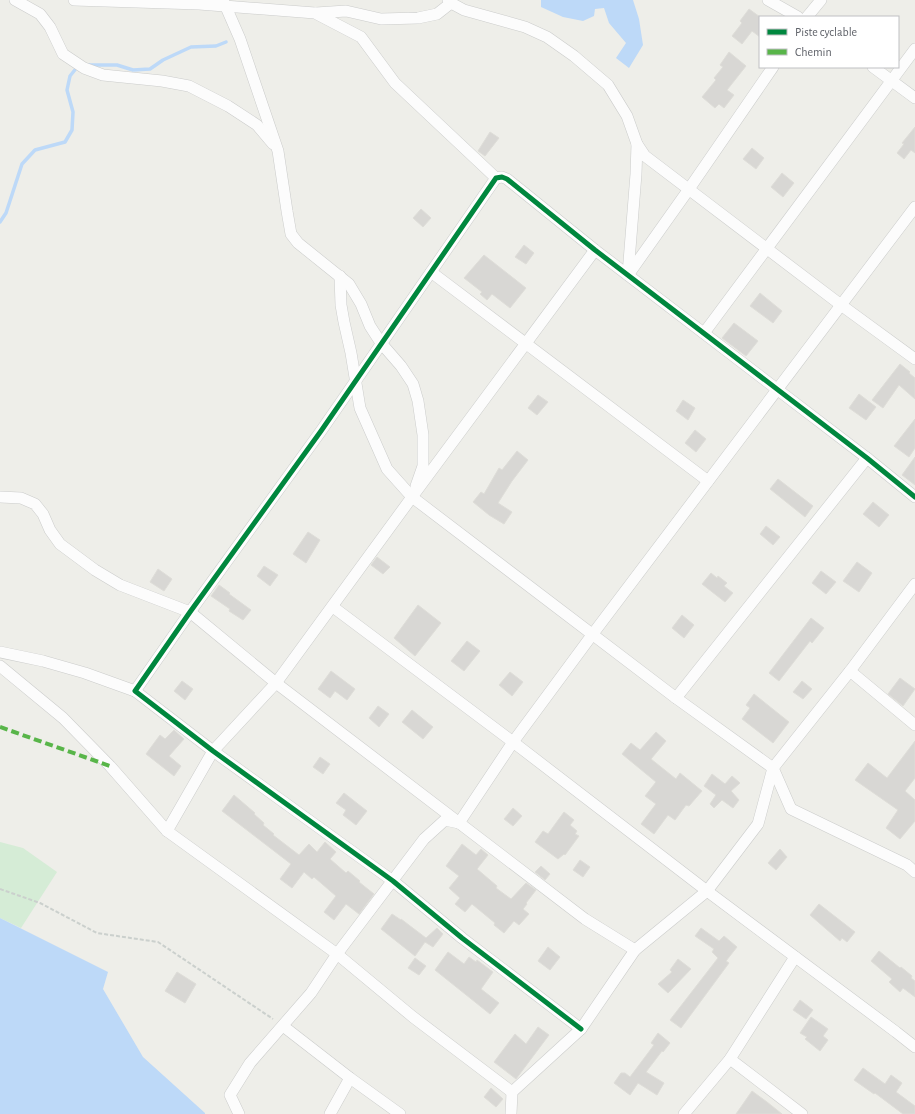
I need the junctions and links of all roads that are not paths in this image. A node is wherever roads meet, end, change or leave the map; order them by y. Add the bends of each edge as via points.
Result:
1 (15, 0) edge
2 (74, 0) edge
3 (768, 0) edge
4 (821, 0) edge
5 (449, 2) edge
6 (225, 3) edge
7 (315, 13) junction
8 (796, 16) edge
9 (808, 16) edge
10 (915, 50) edge
11 (772, 68) edge
12 (874, 68) edge
13 (892, 80) junction
14 (915, 98) edge
15 (637, 144) junction
16 (278, 151) junction
17 (496, 178) junction
18 (689, 189) junction
19 (915, 207) edge
20 (767, 248) junction
21 (595, 250) junction
22 (431, 272) junction
23 (628, 275) junction
24 (340, 276) junction
25 (841, 305) junction
26 (704, 333) junction
27 (382, 343) junction
28 (526, 343) junction
29 (915, 359) edge
30 (355, 382) junction
31 (777, 389) junction
32 (867, 458) junction
33 (708, 481) junction
34 (0, 496) edge
35 (412, 497) junction
36 (915, 497) edge
37 (915, 584) edge
38 (332, 607) junction
39 (190, 612) junction
40 (592, 635) junction
41 (0, 652) edge
42 (0, 666) edge
43 (850, 671) junction
44 (276, 683) junction
45 (135, 691) junction
46 (676, 698) junction
47 (915, 725) edge
48 (513, 742) junction
49 (213, 750) junction
50 (773, 768) junction
51 (459, 823) junction
52 (167, 831) junction
53 (915, 872) edge
54 (393, 881) junction
55 (707, 891) junction
56 (635, 950) junction
57 (337, 954) junction
58 (795, 957) junction
59 (283, 1026) junction
60 (581, 1029) junction
61 (915, 1047) edge
62 (730, 1059) junction
63 (350, 1078) junction
64 (512, 1092) junction
65 (239, 1114) edge
66 (330, 1114) edge
67 (400, 1114) edge
68 (511, 1114) edge
69 (684, 1114) edge
70 (802, 1114) edge

1 - 16 street via 40,14 50,27 63,54 84,68 103,75 189,86 228,106 257,125
2 - 6 street
3 - 8 street
4 - 9 street
5 - 7 street via 437,14 418,18 381,19 346,11
5 - 15 street via 464,10 547,37 574,56 608,84 627,116
6 - 7 street
6 - 16 street
7 - 17 street via 361,37 395,83
10 - 13 street
11 - 18 street
12 - 13 street
13 - 14 street
13 - 20 street
15 - 18 street via 645,156
15 - 23 street
16 - 24 street via 292,234 298,243
17 - 21 street via 507,179
17 - 22 street
18 - 20 street
18 - 23 street
19 - 25 street
20 - 25 street
20 - 26 street
21 - 23 street
21 - 28 street
22 - 27 street
22 - 28 street
23 - 26 street
24 - 27 street via 350,284 370,326
24 - 30 street via 341,305
25 - 29 street
25 - 31 street
26 - 31 street
27 - 30 street
27 - 35 street via 413,384 418,401 423,466
28 - 33 street
28 - 35 street
30 - 35 street via 360,408 387,469
30 - 39 street
31 - 32 street
31 - 33 street
32 - 36 street
32 - 46 street
33 - 40 street
34 - 39 street via 21,498 35,504 60,544 95,570 120,585
35 - 38 street
35 - 40 street
37 - 43 street
38 - 44 street
38 - 48 street
39 - 44 street
39 - 45 street
40 - 46 street
40 - 48 street
41 - 45 street via 85,673
42 - 52 street via 62,718 110,766
43 - 47 street
43 - 50 street
44 - 49 street
44 - 51 street
45 - 49 street
46 - 50 street
48 - 51 street
48 - 55 street
49 - 52 street
49 - 54 street
50 - 53 street via 791,809 907,864
50 - 55 street via 758,824
51 - 54 street via 445,820 424,839
51 - 56 street via 585,919
52 - 57 street
54 - 57 street
54 - 60 street via 462,938
55 - 56 street
55 - 58 street
56 - 60 street
57 - 59 street via 311,993
57 - 64 street via 413,1017
58 - 61 street
58 - 62 street
59 - 63 street
59 - 65 street via 250,1063 230,1095
60 - 64 street
62 - 69 street
62 - 70 street
63 - 66 street
63 - 67 street
64 - 68 street

